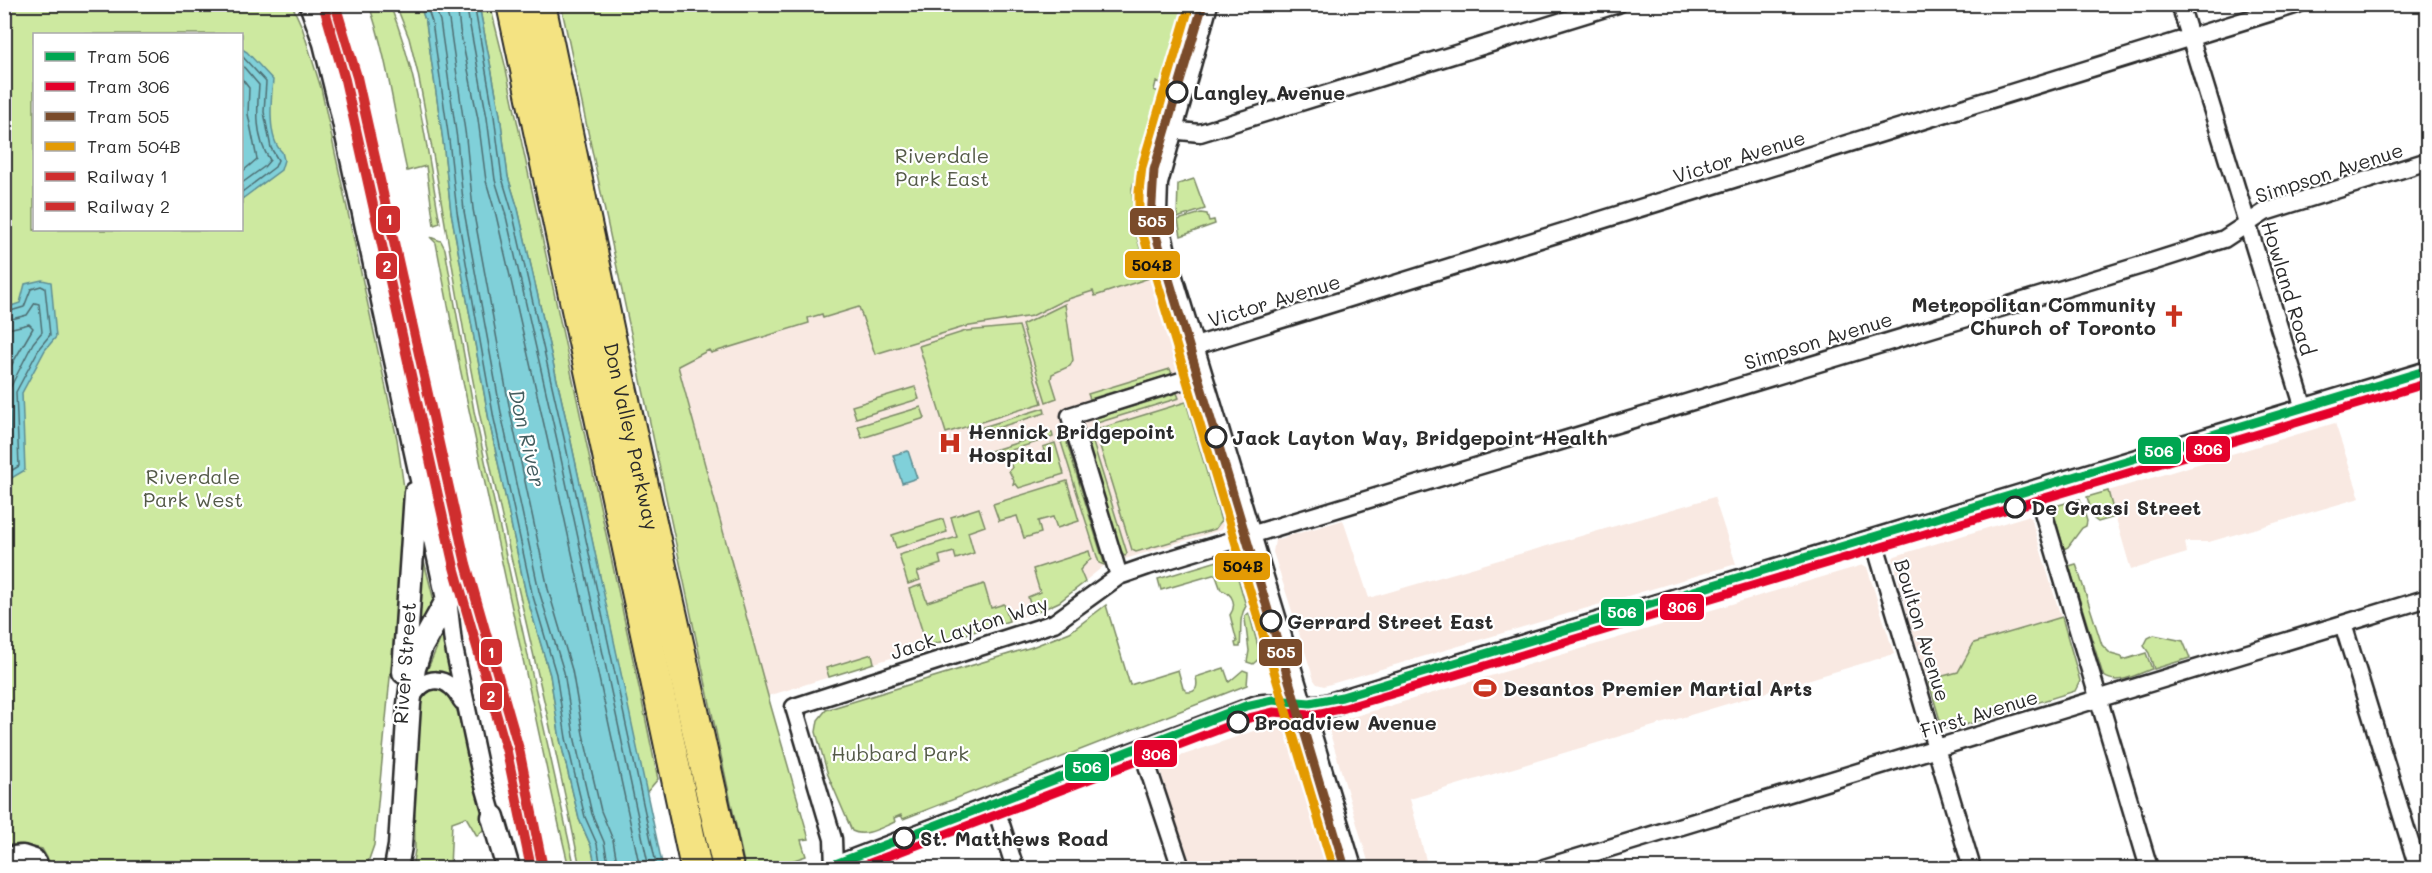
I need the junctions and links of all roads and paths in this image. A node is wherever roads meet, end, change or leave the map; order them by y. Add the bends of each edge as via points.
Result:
1 (311, 4) edge
2 (512, 4) edge
3 (540, 4) edge
4 (1206, 4) edge
5 (1618, 4) edge
6 (2180, 4) edge
7 (2298, 4) edge
8 (2190, 38) junction
9 (1170, 130) junction
10 (2427, 161) edge
11 (2247, 225) junction
12 (1192, 347) junction
13 (2427, 373) edge
14 (1200, 375) junction
15 (2305, 412) junction
16 (417, 455) junction
17 (2037, 492) junction
18 (1250, 536) junction
19 (1874, 541) junction
20 (1119, 576) junction
21 (2427, 598) edge
22 (448, 599) junction
23 (2343, 624) junction
24 (2098, 699) junction
25 (409, 704) junction
26 (1300, 706) junction
27 (469, 716) junction
28 (1936, 748) junction
29 (1142, 750) junction
30 (995, 806) junction
31 (493, 817) joint
32 (4, 856) edge
33 (41, 868) edge
34 (380, 868) edge
35 (396, 868) edge
36 (508, 868) edge
37 (696, 868) edge
38 (728, 868) edge
39 (834, 868) edge
40 (1015, 868) edge
41 (1180, 868) edge
42 (1350, 868) edge
43 (1544, 868) edge
44 (1972, 868) edge
45 (2149, 868) edge
46 (2418, 868) edge

1 - 16 main road via 342,108
2 - 37 highway, Don Valley Parkway
3 - 38 highway, Don Valley Parkway
4 - 9 main road
5 - 9 street via 1200,133
6 - 8 street, Howland Road
7 - 8 street, Victor Avenue
8 - 11 street, Howland Road
8 - 12 street, Victor Avenue
9 - 12 main road via 1156,183 1155,212
10 - 11 street, Simpson Avenue via 2265,212
11 - 15 street, Howland Road
11 - 18 street, Simpson Avenue via 2224,239 2155,261
12 - 14 main road
13 - 15 main road
14 - 18 main road
14 - 20 street via 1070,416
15 - 17 main road
16 - 22 main road
16 - 34 main road, River Street via 397,759 389,837
17 - 19 main road
17 - 24 street
18 - 20 street, Jack Layton Way
18 - 26 main road
19 - 26 main road via 1330,705
19 - 28 street, Boulton Avenue
20 - 39 street, Jack Layton Way via 1053,623 794,707 833,838
21 - 23 street, First Avenue
22 - 25 main road, River Street via 421,647
22 - 27 street
23 - 24 street, First Avenue
23 - 46 street
24 - 28 street, First Avenue
24 - 45 street
25 - 27 street, River Street via 425,683 447,682
25 - 35 main road, River Street
26 - 29 main road via 1257,707
26 - 42 main road
27 - 31 street
28 - 43 street, First Avenue
28 - 44 street, Boulton Avenue
29 - 30 main road
29 - 41 street
30 - 39 main road
30 - 40 street
31 - 36 main road
32 - 33 street via 23,854 35,858

